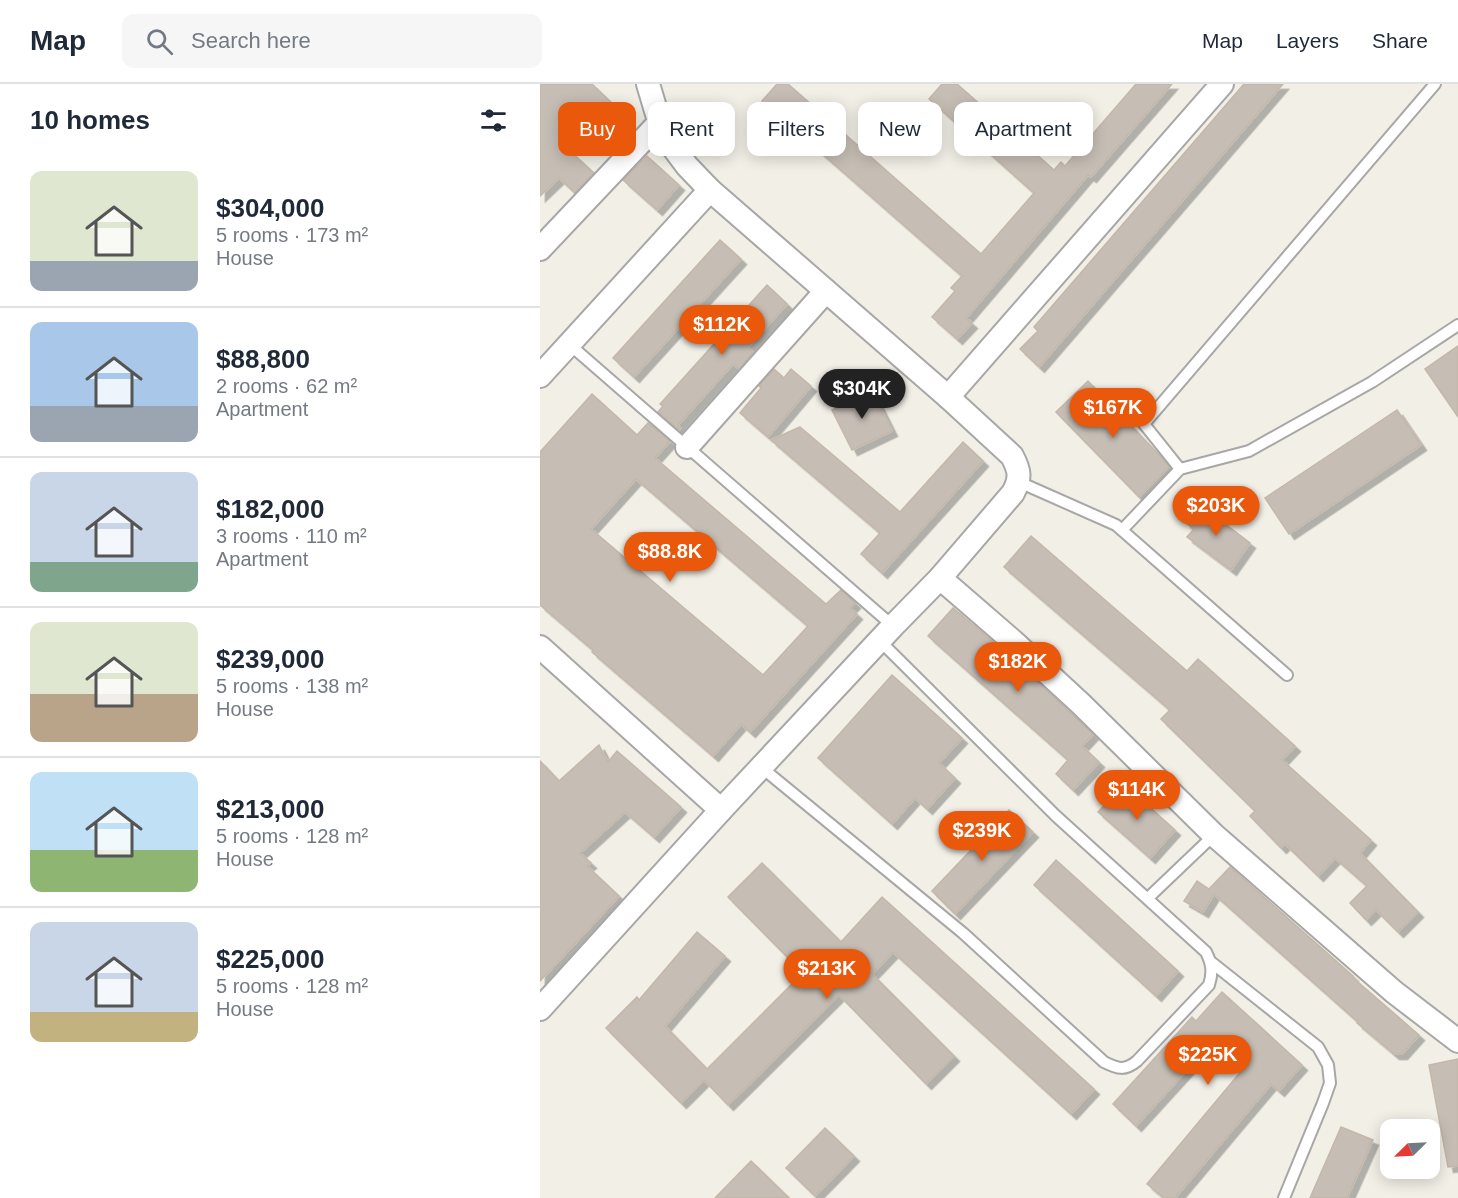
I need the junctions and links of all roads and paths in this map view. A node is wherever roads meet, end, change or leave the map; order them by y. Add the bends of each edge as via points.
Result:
1 (648, 84) edge
2 (1222, 84) edge
3 (1436, 84) edge
4 (653, 102) edge
5 (648, 135) edge
6 (680, 156) edge
7 (710, 190) junction
8 (540, 249) edge
9 (826, 291) junction
10 (1458, 325) edge
11 (569, 344) junction
12 (540, 376) edge
13 (948, 397) junction
14 (687, 447) junction
15 (1180, 469) junction
16 (1019, 482) junction
17 (1122, 530) junction
18 (940, 578) junction
19 (886, 634) junction
20 (540, 647) edge
21 (1287, 675) dead end
22 (761, 767) junction
23 (721, 810) junction
24 (1214, 835) junction
25 (1148, 898) junction
26 (1211, 962) junction
27 (540, 1009) edge
28 (1458, 1041) edge
29 (1284, 1198) edge

1 - 4 street
2 - 13 street
3 - 15 lane via 1144,424
5 - 8 street
6 - 7 street
7 - 9 street
7 - 11 street
9 - 13 street
9 - 14 street
10 - 15 lane via 1372,382 1249,451
11 - 12 street
11 - 14 lane
13 - 16 street via 1012,456
14 - 19 lane
15 - 17 lane
16 - 17 lane
16 - 18 street via 1014,493
17 - 21 lane
18 - 19 street
18 - 24 street via 1015,643
19 - 22 street
19 - 25 lane via 1056,816
20 - 23 street
22 - 23 street
22 - 26 lane via 963,933 1104,1062 1116,1068 1130,1067 1137,1061 1209,985
23 - 27 street
24 - 25 lane
24 - 28 street via 1394,992
25 - 26 lane via 1206,952
26 - 29 lane via 1318,1047 1328,1065 1330,1083

